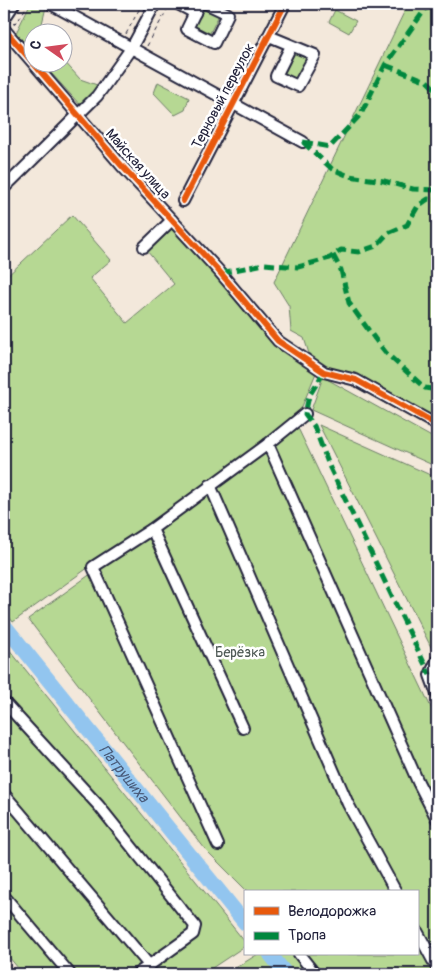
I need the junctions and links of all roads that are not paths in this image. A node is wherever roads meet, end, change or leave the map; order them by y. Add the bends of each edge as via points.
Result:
1 (14, 4) edge
2 (51, 4) edge
3 (154, 4) edge
4 (178, 4) edge
5 (208, 4) edge
6 (285, 4) edge
7 (197, 8) edge
8 (4, 19) edge
9 (5, 31) edge
10 (269, 36) junction
11 (291, 46) dead end
12 (132, 47) junction
13 (233, 103) junction
14 (78, 115) junction
15 (303, 142) dead end
16 (4, 188) edge
17 (182, 201) dead end
18 (172, 220) junction
19 (144, 247) dead end
20 (305, 414) dead end
21 (437, 425) edge
22 (268, 444) junction
23 (210, 485) junction
24 (152, 528) junction
25 (437, 660) edge
26 (437, 694) edge
27 (4, 702) edge
28 (243, 728) dead end
29 (4, 794) edge
30 (437, 819) edge
31 (218, 844) dead end
32 (395, 890) edge
33 (4, 896) edge
34 (418, 933) edge
35 (301, 956) edge
36 (149, 965) junction
37 (437, 968) edge
38 (70, 974) edge
39 (137, 974) edge
40 (315, 974) edge

1 - 8 street
2 - 12 street
3 - 12 street
4 - 7 street
5 - 7 street via 228,14 214,43 187,29
6 - 10 street, Терновый переулок
9 - 14 street, Майская улица
10 - 11 street
10 - 13 street, Терновый переулок
12 - 13 street
12 - 14 street via 97,96
13 - 15 street
13 - 17 street, Терновый переулок
14 - 16 street
14 - 18 street, Майская улица
18 - 19 street
18 - 21 street, Майская улица via 278,341 324,372 356,380
20 - 22 street
22 - 23 street
22 - 30 street
23 - 24 street
23 - 32 street via 348,804
24 - 28 street
24 - 31 street via 93,567
25 - 26 street via 430,675
27 - 36 street via 99,806 195,926 193,934
29 - 36 street
33 - 38 street
34 - 37 street
35 - 40 street
36 - 39 street

